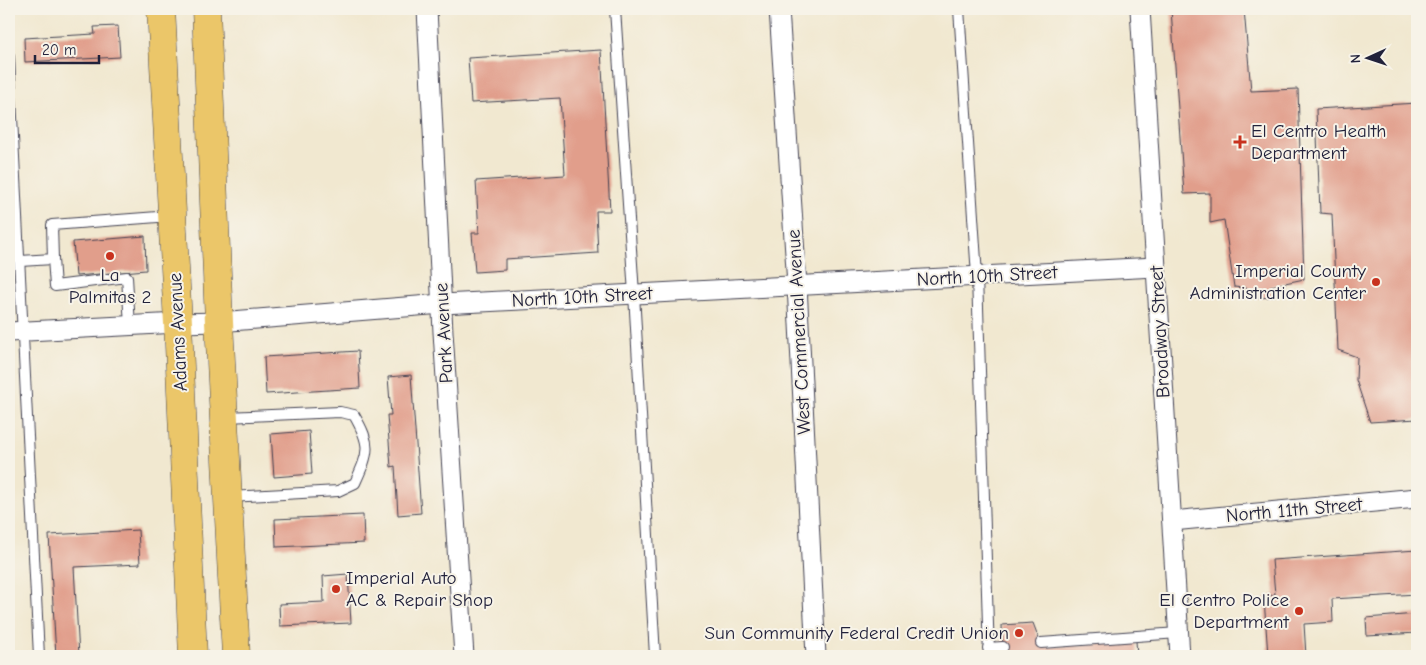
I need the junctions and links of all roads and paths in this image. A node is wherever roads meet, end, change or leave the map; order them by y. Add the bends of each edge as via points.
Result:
1 (161, 9) edge
2 (206, 9) edge
3 (427, 9) edge
4 (615, 9) edge
5 (779, 9) edge
6 (959, 9) edge
7 (1140, 9) edge
8 (9, 58) edge
9 (172, 216) junction
10 (53, 259) junction
11 (20, 262) junction
12 (1156, 267) junction
13 (977, 276) junction
14 (797, 285) junction
15 (634, 294) junction
16 (442, 304) junction
17 (219, 322) junction
18 (178, 323) junction
19 (130, 326) junction
20 (16, 332) edge
21 (224, 417) junction
22 (228, 497) junction
23 (1417, 498) edge
24 (1172, 521) junction
25 (1178, 633) junction
26 (1041, 643) dead end
27 (1003, 647) dead end
28 (988, 652) edge
29 (39, 656) edge
30 (193, 656) edge
31 (236, 656) edge
32 (464, 656) edge
33 (655, 656) edge
34 (816, 656) edge
35 (1180, 656) edge

1 - 9 main road, Adams Avenue
2 - 17 main road
3 - 16 street, Park Avenue
4 - 15 lane
5 - 14 street, West Commercial Avenue
6 - 13 lane
7 - 12 street, Broadway Street
8 - 11 lane
9 - 10 lane via 52,226
9 - 18 main road, Adams Avenue
10 - 11 lane
10 - 19 lane via 55,286 127,277
11 - 20 lane
12 - 13 street, North 10th Street
12 - 24 street, Broadway Street
13 - 14 street, North 10th Street
13 - 28 lane
14 - 15 street, North 10th Street
14 - 34 street, West Commercial Avenue
15 - 16 street, North 10th Street
15 - 33 lane
16 - 17 street, North 10th Street
16 - 32 street, Park Avenue
17 - 18 street, North 10th Street
17 - 21 main road
18 - 19 street, North 10th Street
18 - 30 main road, Adams Avenue
19 - 20 street, North 10th Street
20 - 29 lane
21 - 22 main road
21 - 22 lane via 340,412 354,415 368,446 355,483 338,491
22 - 31 main road
23 - 24 street, North 11th Street
24 - 25 street, Broadway Street
25 - 26 lane
25 - 35 street, Broadway Street
27 - 28 lane

